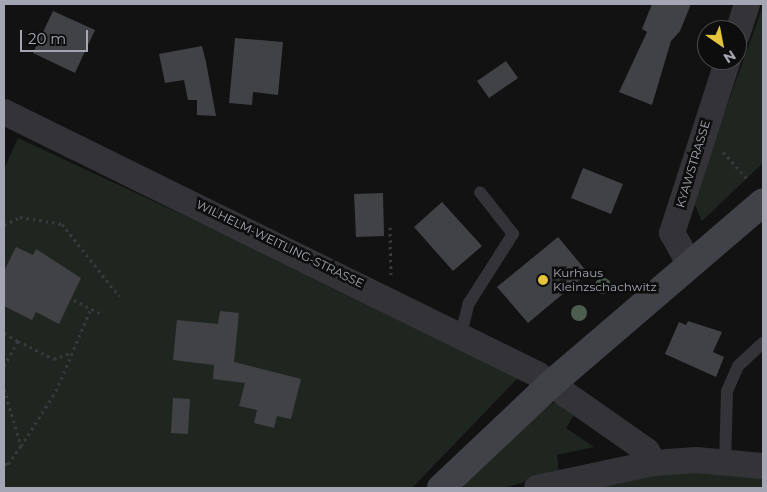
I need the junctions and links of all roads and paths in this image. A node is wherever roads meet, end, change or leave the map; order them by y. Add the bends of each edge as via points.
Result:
1 (748, 4) edge
2 (742, 20) edge
3 (724, 70) edge
4 (4, 112) edge
5 (703, 130) junction
6 (480, 192) dead end
7 (760, 195) edge
8 (4, 225) edge
9 (390, 227) dead end
10 (690, 265) junction
11 (119, 296) dead end
12 (391, 299) junction
13 (74, 300) dead end
14 (91, 308) junction
15 (102, 314) dead end
16 (4, 333) edge
17 (461, 334) junction
18 (18, 340) junction
19 (763, 343) edge
20 (70, 353) junction
21 (4, 366) edge
22 (552, 384) junction
23 (4, 389) edge
24 (21, 446) junction
25 (4, 462) edge
26 (724, 462) junction
27 (654, 463) junction
28 (763, 466) edge
29 (441, 488) edge
30 (537, 488) edge

1 - 2 street
3 - 5 street, KYAWSTRASSE
4 - 12 street, WILHELM-WEITLING-STRASSE
5 - 7 path
5 - 10 street, KYAWSTRASSE via 672,233
6 - 17 lane via 513,234 469,303
7 - 10 street
8 - 11 path via 20,217 62,224
9 - 12 path
10 - 22 street
12 - 17 street, WILHELM-WEITLING-STRASSE
13 - 14 path
14 - 15 path
14 - 20 path
16 - 18 path
17 - 22 street, WILHELM-WEITLING-STRASSE
18 - 20 path via 54,358
18 - 21 path
19 - 26 lane via 738,366 727,391
20 - 24 path via 56,391
22 - 27 street, WILHELM-WEITLING-STRASSE via 647,451
22 - 29 street
23 - 24 path
24 - 25 path via 7,465
26 - 27 street
26 - 28 street
27 - 30 street

